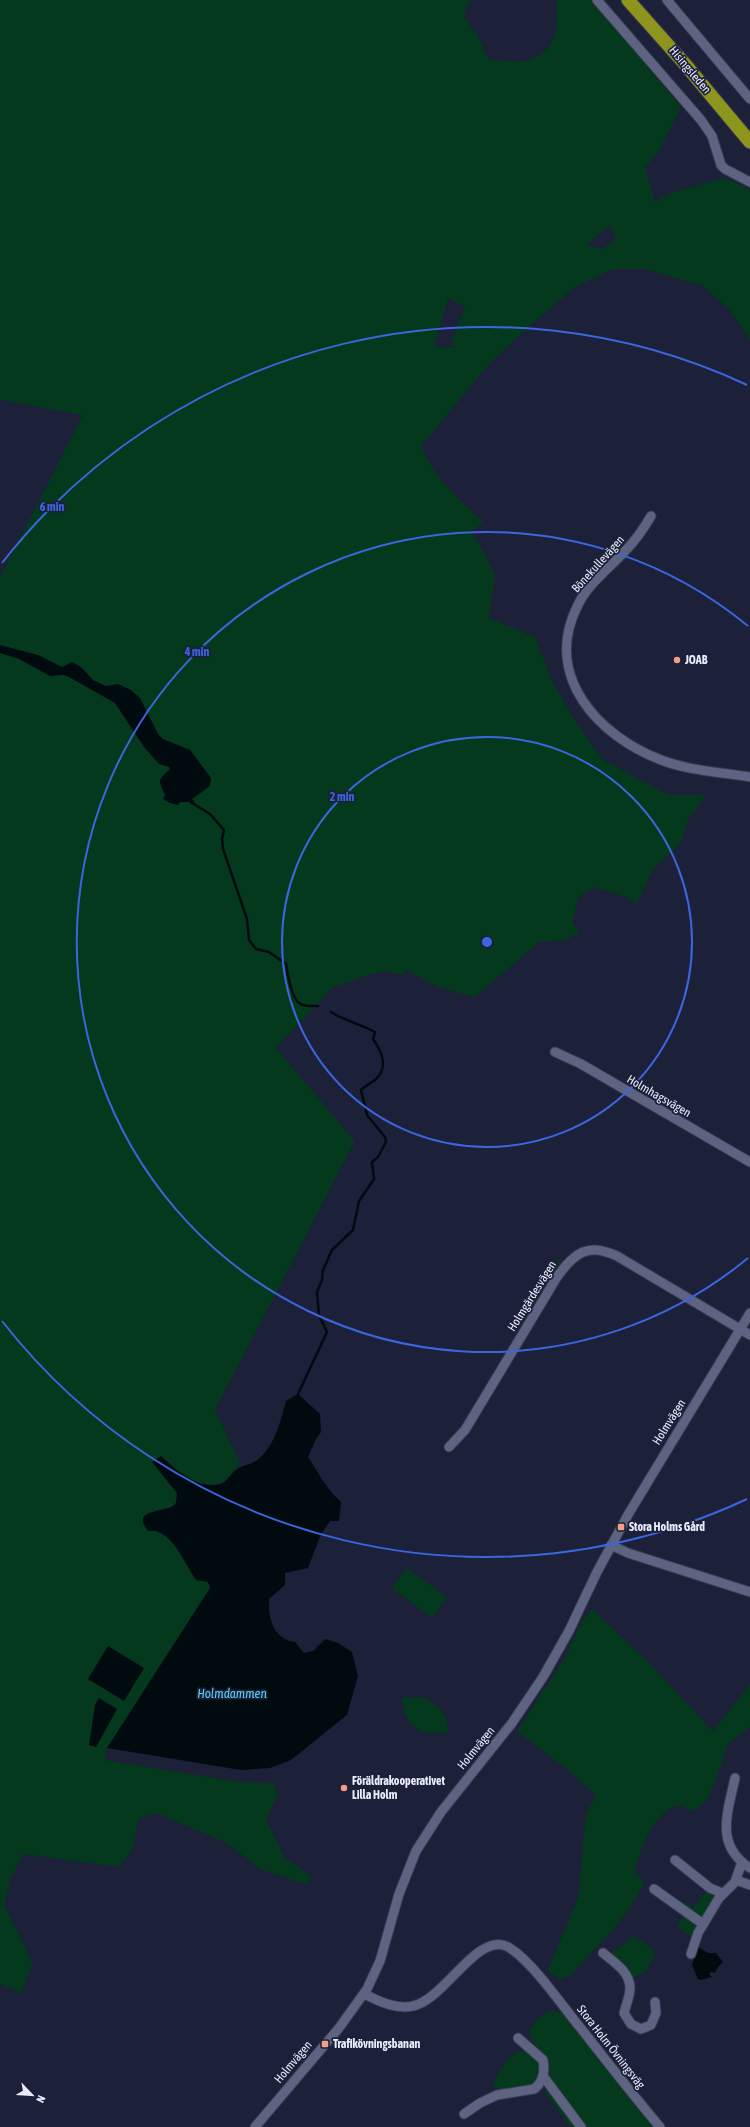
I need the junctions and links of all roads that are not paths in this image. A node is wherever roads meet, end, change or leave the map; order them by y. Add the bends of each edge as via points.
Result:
1 (597, 0) edge
2 (628, 0) edge
3 (667, 0) edge
4 (750, 99) edge
5 (750, 142) edge
6 (750, 182) edge
7 (651, 516) dead end
8 (750, 776) edge
9 (555, 1052) dead end
10 (750, 1162) edge
11 (750, 1313) edge
12 (740, 1328) junction
13 (750, 1335) edge
14 (449, 1447) dead end
15 (611, 1545) junction
16 (750, 1592) edge
17 (735, 1778) dead end
18 (675, 1860) dead end
19 (742, 1862) junction
20 (750, 1868) edge
21 (736, 1880) junction
22 (750, 1885) edge
23 (654, 1889) dead end
24 (722, 1893) junction
25 (703, 1924) junction
26 (603, 1953) dead end
27 (691, 1954) dead end
28 (364, 1994) junction
29 (654, 2002) dead end
30 (518, 2038) dead end
31 (543, 2076) junction
32 (464, 2114) dead end
33 (255, 2127) edge
34 (581, 2127) edge
35 (660, 2127) edge

1 - 6 street via 701,120 712,136 718,158 725,169
2 - 5 highway, Hisingsleden
3 - 4 street
7 - 8 street, Bönekullevägen via 627,550 584,595 572,616 566,648 575,688 588,709 608,729 641,751 693,769
9 - 10 street, Holmhagsvägen via 581,1064
11 - 12 street, Holmvägen
12 - 13 street, Holmgärdesvägen
12 - 14 street, Holmgärdesvägen via 617,1256 597,1249 582,1252 571,1260 557,1277 465,1430
12 - 15 street, Holmvägen
15 - 16 street via 628,1553
15 - 28 street, Holmvägen via 569,1631 539,1684 515,1719 441,1812 416,1851 399,1894 380,1961
17 - 19 street via 726,1832 729,1847
18 - 24 street via 710,1888
19 - 20 street
19 - 21 street
21 - 22 street
21 - 24 street
23 - 25 street
24 - 25 street
25 - 27 street
26 - 29 street via 622,1970 629,1983 624,2013 631,2024 641,2029 651,2025 656,2013
28 - 33 street, Holmvägen via 339,2028
28 - 35 street, Stora Holm Övningsväg via 392,2005 412,2007 434,1994 481,1950 496,1944 512,1949 543,1982
30 - 31 street via 542,2060
31 - 32 street via 534,2090 497,2095
31 - 34 street

